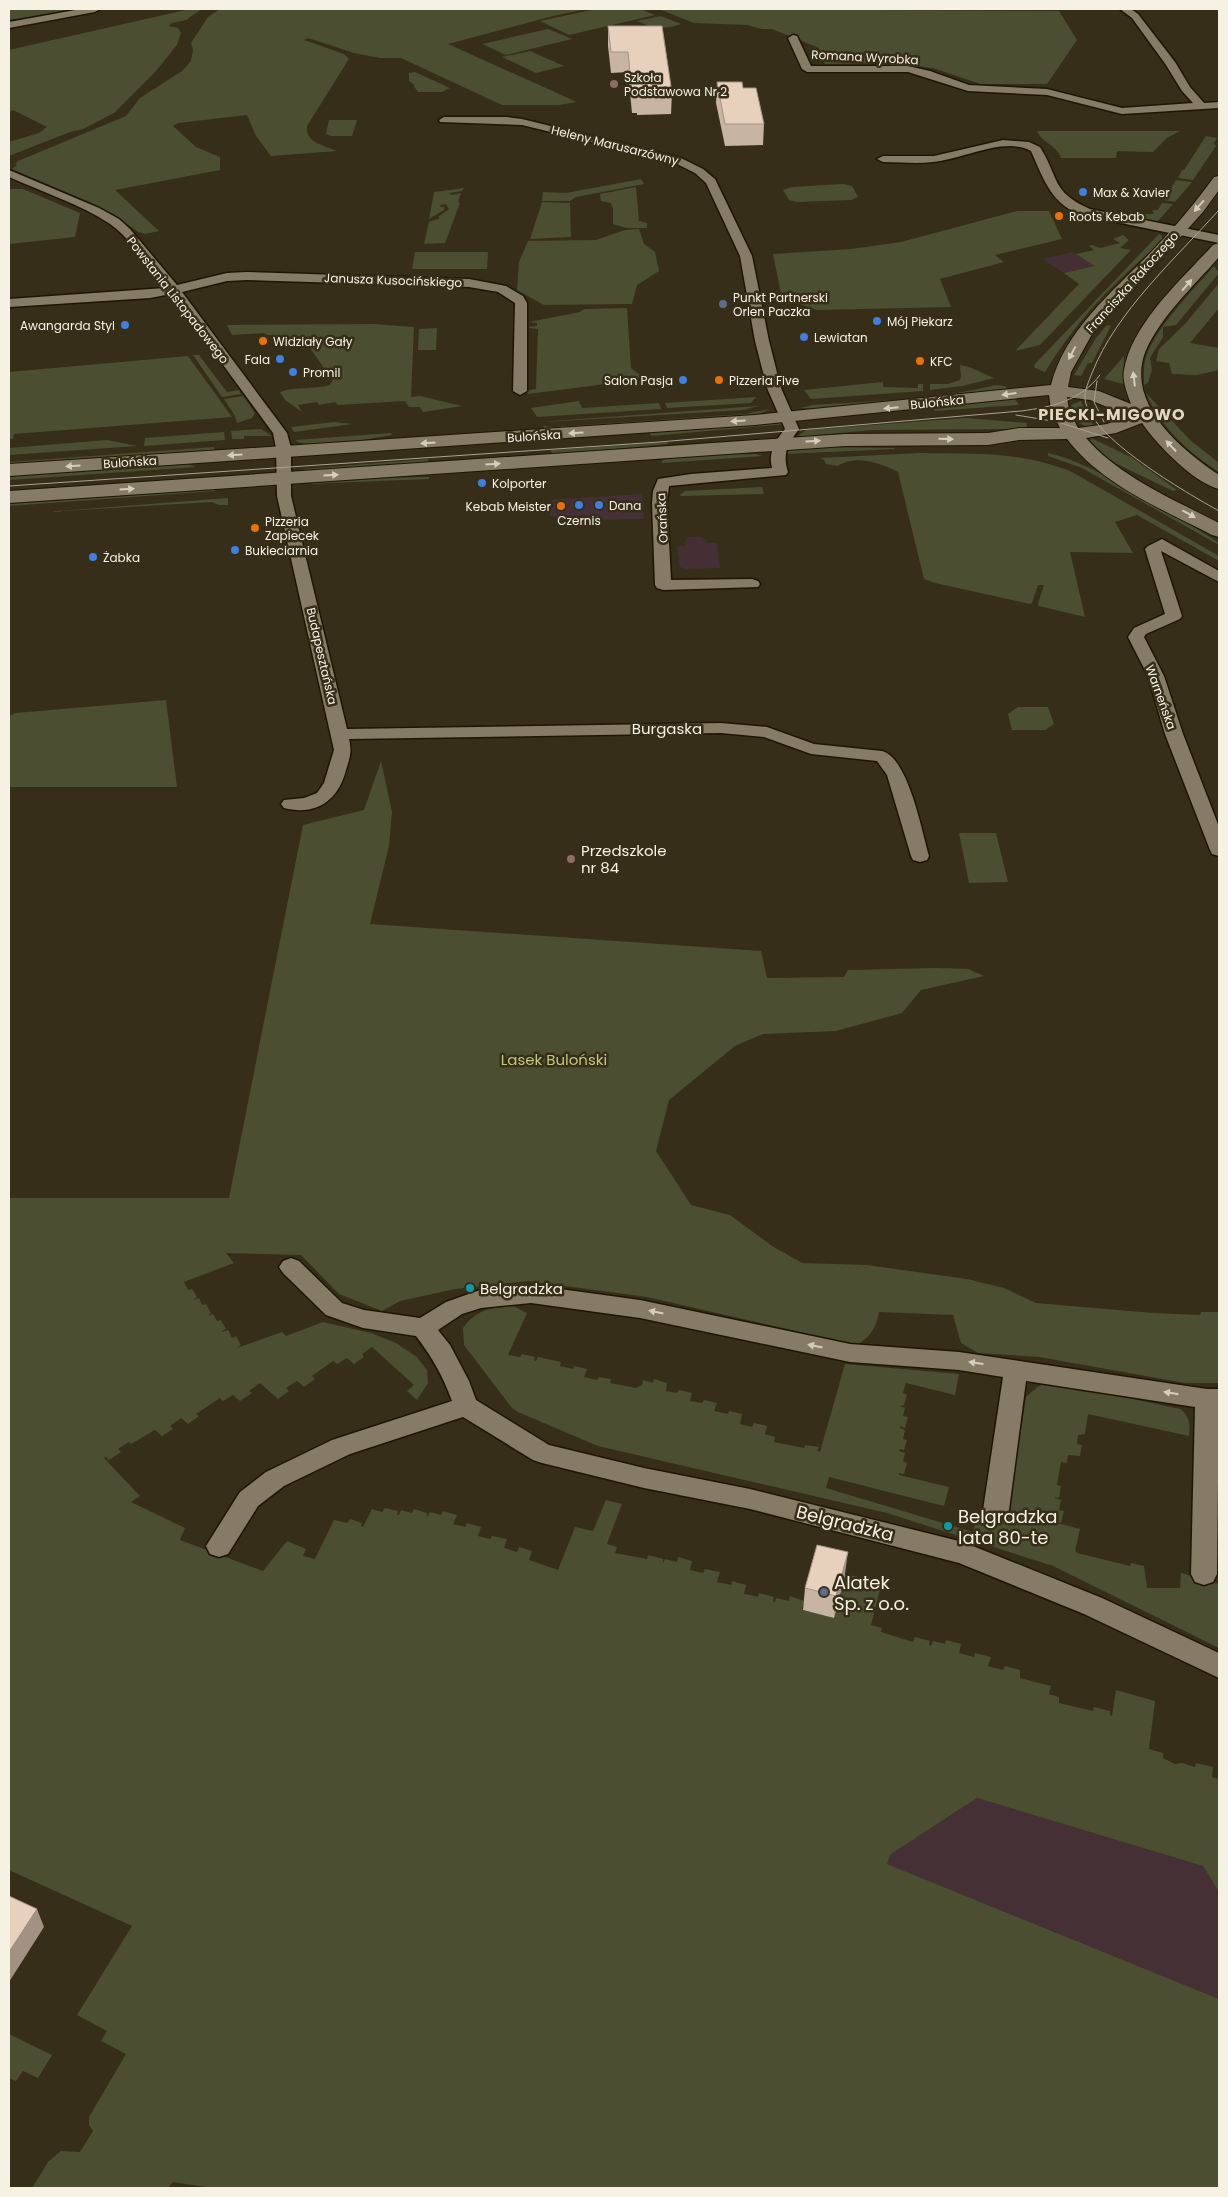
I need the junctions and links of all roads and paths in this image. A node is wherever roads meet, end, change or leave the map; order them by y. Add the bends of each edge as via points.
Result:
1 (95, 9) edge
2 (1125, 9) edge
3 (9, 25) edge
4 (793, 38) dead end
5 (1219, 105) edge
6 (1201, 106) junction
7 (444, 120) dead end
8 (884, 159) dead end
9 (9, 174) edge
10 (1219, 180) edge
11 (1177, 232) junction
12 (1219, 239) edge
13 (1219, 248) edge
14 (174, 290) junction
15 (9, 303) edge
16 (1058, 390) junction
17 (520, 391) dead end
18 (1146, 416) junction
19 (786, 418) junction
20 (1073, 434) junction
21 (988, 439) junction
22 (781, 444) junction
23 (284, 452) junction
24 (186, 458) junction
25 (1095, 458) junction
26 (9, 470) edge
27 (282, 478) junction
28 (1219, 483) edge
29 (187, 485) junction
30 (9, 497) edge
31 (1219, 531) edge
32 (1219, 577) edge
33 (752, 584) dead end
34 (341, 734) junction
35 (290, 804) dead end
36 (1219, 850) edge
37 (920, 856) dead end
38 (291, 1267) dead end
39 (423, 1328) junction
40 (1016, 1369) junction
41 (1213, 1398) edge
42 (466, 1406) junction
43 (996, 1510) dead end
44 (219, 1546) dead end
45 (1204, 1574) dead end
46 (1219, 1666) edge

1 - 3 street
2 - 6 street via 1135,16
4 - 6 street, Romana Wyrobka via 807,69 908,69 968,88 1047,92 1122,111
5 - 6 street, Romana Wyrobka
7 - 19 street, Heleny Marusarzówny via 522,122 670,158 688,164 704,175 710,181 746,256 762,341 774,388
8 - 11 street via 934,159 1003,143 1030,145 1036,149 1054,190 1073,206 1086,212
9 - 14 street, Powstania Listopadowego via 115,222
10 -> 11 main road, Franciszka Rakoczego
11 - 12 street
11 -> 16 main road, Franciszka Rakoczego via 1072,350
18 -> 13 main road via 1137,402 1133,369 1136,354 1155,322
14 - 15 street, Janusza Kusocińskiego
14 - 17 street, Janusza Kusocińskiego via 227,277 248,276 390,279 469,283 496,288 518,299 522,308
14 - 23 street, Powstania Listopadowego via 280,433
16 - 18 main road via 1102,398
16 -> 19 main road, Bulońska
16 - 20 main road, Franciszka Rakoczego via 1061,411
18 - 20 main road via 1106,430
28 -> 18 main road via 1174,450
19 - 22 street via 792,429
19 -> 23 main road, Bulońska
20 - 21 main road, Bulońska via 1019,434
20 - 25 main road, Franciszka Rakoczego
22 -> 21 main road, Bulońska via 877,438
21 - 25 main road, Bulońska
27 -> 22 main road, Bulońska
22 - 33 street, Orańska via 776,458 781,472 678,479 663,482 660,488 663,585
23 -> 24 main road, Bulońska
23 - 27 street, Budapesztańska
24 -> 26 main road, Bulońska
24 - 29 main road via 199,462 205,468 200,478
25 -> 31 main road, Franciszka Rakoczego
27 - 29 main road, Bulońska
27 - 34 street, Budapesztańska
30 -> 29 main road, Bulońska
32 - 36 street, Warneńska via 1162,544 1153,549 1174,616 1140,631 1136,637 1156,676 1174,734
34 - 35 street, Budapesztańska via 343,750 330,791 317,800
34 - 37 street, Burgaska via 721,728 767,732 811,749 882,756 896,775
38 - 39 street via 334,1309 363,1319
40 -> 39 street via 959,1360 850,1353 640,1308 531,1294 480,1299 454,1308
39 - 42 street via 442,1352
41 -> 40 street
40 - 43 street
41 - 45 street
42 - 44 street via 340,1448 275,1479 249,1499
42 - 46 street, Belgradzka via 542,1453 750,1499 963,1553 1094,1606

